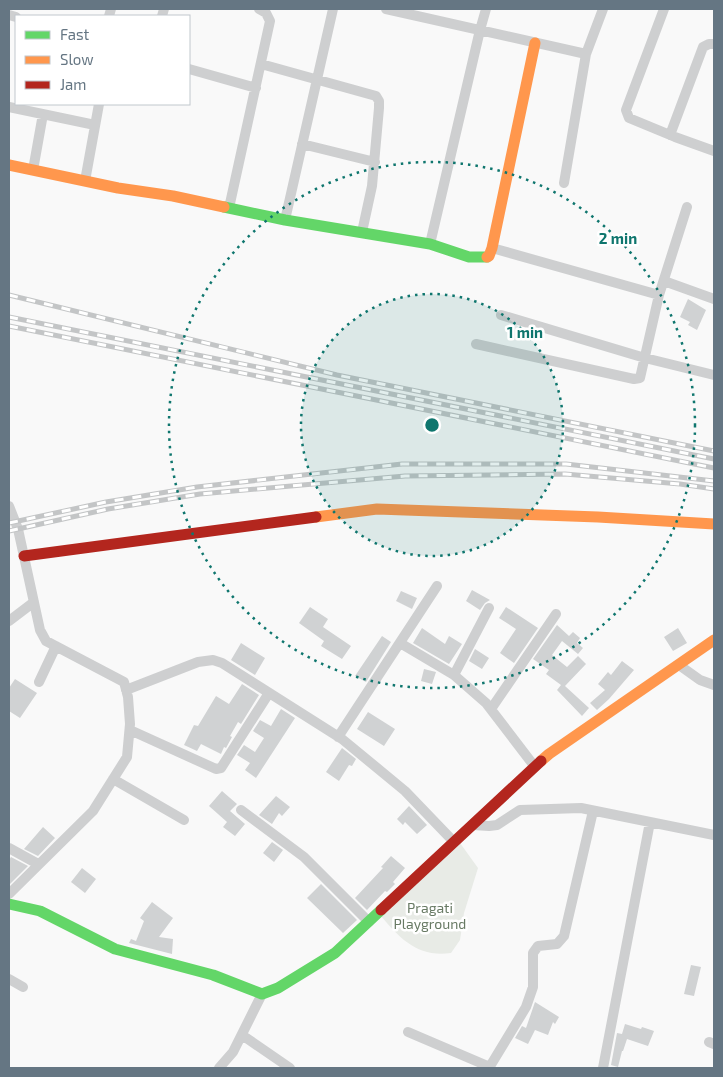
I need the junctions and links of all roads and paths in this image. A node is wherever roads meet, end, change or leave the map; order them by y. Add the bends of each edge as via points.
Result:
1 (259, 9) edge
2 (334, 9) edge
3 (386, 9) edge
4 (486, 9) edge
5 (603, 9) edge
6 (664, 9) edge
7 (410, 11) edge
8 (480, 30) junction
9 (535, 43) junction
10 (714, 44) edge
11 (586, 54) junction
12 (261, 64) junction
13 (190, 69) edge
14 (316, 80) junction
15 (256, 88) junction
16 (99, 105) edge
17 (16, 107) edge
18 (43, 114) junction
19 (95, 125) junction
20 (670, 135) junction
21 (302, 144) junction
22 (714, 151) edge
23 (375, 162) junction
24 (9, 165) edge
25 (33, 170) junction
26 (85, 181) junction
27 (564, 183) dead end
28 (687, 206) dead end
29 (229, 208) junction
30 (285, 220) junction
31 (362, 232) junction
32 (430, 244) junction
33 (492, 248) junction
34 (664, 281) junction
35 (659, 295) junction
36 (714, 299) edge
37 (501, 315) dead end
38 (476, 344) dead end
39 (645, 358) junction
40 (714, 375) edge
41 (9, 506) edge
42 (714, 524) edge
43 (24, 556) junction
44 (437, 586) dead end
45 (34, 602) junction
46 (489, 608) dead end
47 (556, 614) dead end
48 (9, 621) edge
49 (714, 640) edge
50 (400, 643) junction
51 (56, 646) junction
52 (679, 665) junction
53 (454, 675) junction
54 (39, 682) dead end
55 (714, 685) edge
56 (126, 690) junction
57 (269, 693) junction
58 (491, 709) junction
59 (130, 730) junction
60 (338, 737) junction
61 (535, 767) junction
62 (113, 779) junction
63 (241, 810) dead end
64 (593, 811) junction
65 (184, 820) dead end
66 (650, 822) junction
67 (473, 825) junction
68 (714, 835) edge
69 (454, 842) junction
70 (9, 848) edge
71 (38, 864) junction
72 (9, 894) edge
73 (9, 904) edge
74 (369, 922) junction
75 (9, 979) edge
76 (23, 987) dead end
77 (262, 994) junction
78 (408, 1032) dead end
79 (242, 1035) junction
80 (219, 1068) edge
81 (290, 1068) edge
82 (490, 1068) edge
83 (603, 1068) edge

1 - 12 street via 270,21
2 - 14 street
3 - 7 street
4 - 8 street
5 - 11 street
6 - 20 street via 626,110 629,118
7 - 8 street
8 - 9 street
8 - 32 street
9 - 11 street
9 - 33 street
10 - 20 street via 703,47
11 - 27 street
12 - 14 street
12 - 15 street
13 - 15 street
14 - 21 street
14 - 23 street via 376,96 379,108
15 - 29 street
16 - 19 street
17 - 18 street
18 - 19 street
18 - 25 street
19 - 26 street
20 - 22 street
21 - 23 street
21 - 30 street
23 - 31 street
24 - 25 street
25 - 26 street
26 - 29 street
28 - 34 street
29 - 30 street
30 - 31 street
31 - 32 street
32 - 33 street via 482,258 489,256
33 - 35 street
34 - 35 street
34 - 36 street
35 - 39 street
37 - 39 street
38 - 39 street via 634,380 640,378
39 - 40 street
41 - 43 street
42 - 43 street via 377,509
43 - 45 street
44 - 50 street
45 - 48 street
45 - 51 street via 40,630 46,641
46 - 53 street
47 - 58 street
49 - 52 street
50 - 53 street
50 - 60 street
51 - 54 street
51 - 56 street via 124,682
52 - 55 street via 700,680
52 - 61 street via 549,754
53 - 58 street
56 - 57 street via 198,662 213,660
56 - 59 street
57 - 59 street via 221,768 216,769
57 - 60 street
58 - 61 street
59 - 62 street via 128,756
60 - 69 street via 405,791
61 - 67 street
62 - 65 street
62 - 71 street via 93,811
63 - 74 street via 304,857
64 - 66 street
64 - 67 street via 581,808 520,810 497,824
64 - 82 street via 564,936 557,944 538,946 533,953 533,987 526,1007
66 - 68 street
66 - 83 street
67 - 69 street
69 - 74 street
70 - 71 street
71 - 72 street
73 - 77 street via 40,911 115,949 212,975
74 - 77 street via 335,953 278,988
75 - 76 street
77 - 79 street
78 - 82 street
79 - 80 street
79 - 81 street

